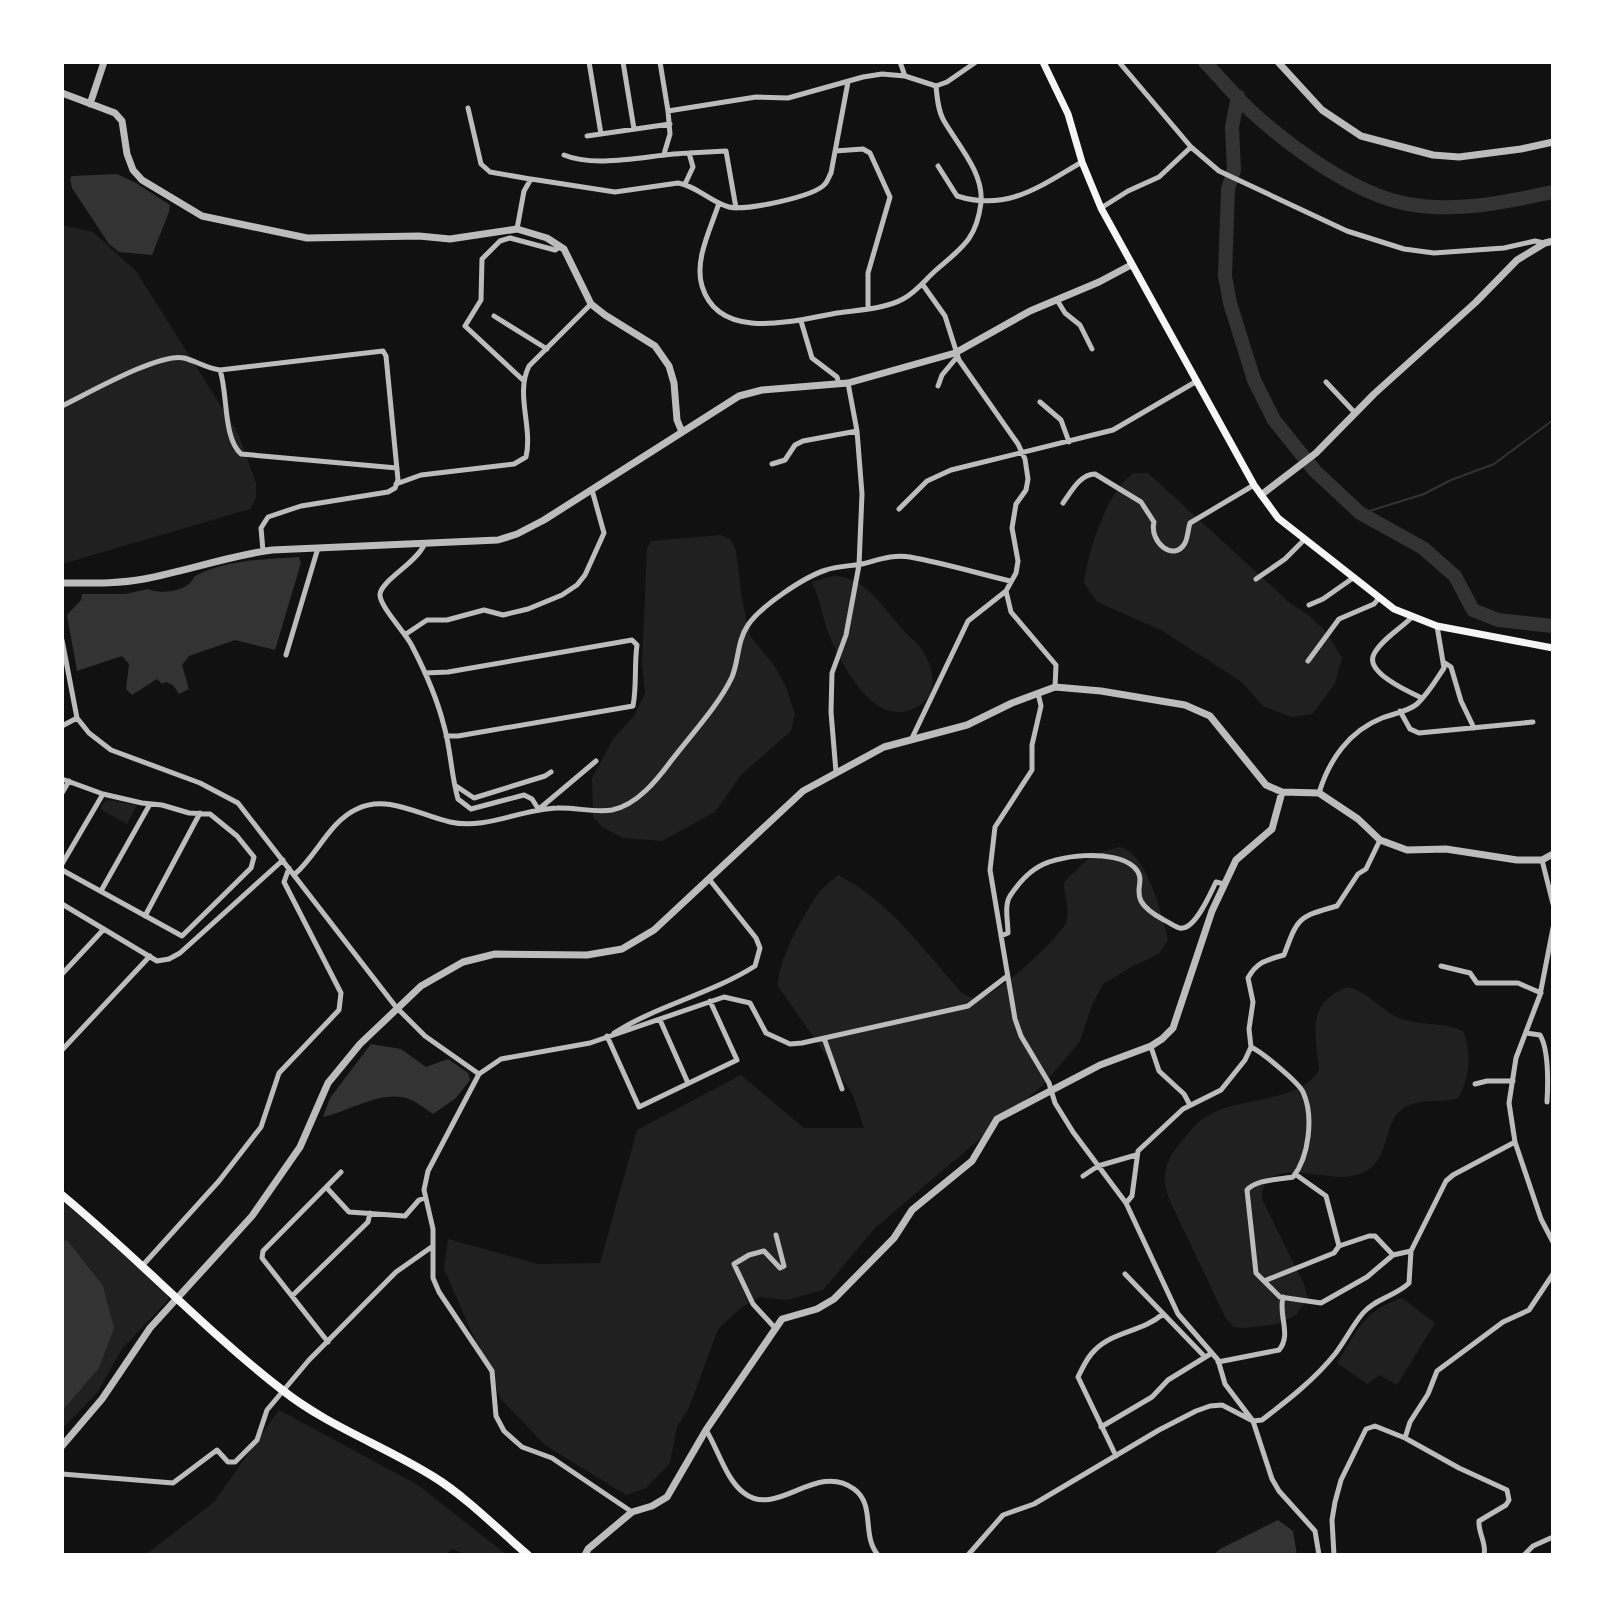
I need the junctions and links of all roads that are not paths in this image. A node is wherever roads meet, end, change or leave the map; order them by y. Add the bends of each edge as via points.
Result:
1 (104, 62) edge
2 (589, 62) edge
3 (623, 62) edge
4 (660, 62) edge
5 (900, 62) edge
6 (976, 62) edge
7 (1043, 62) edge
8 (1119, 62) edge
9 (1278, 62) edge
10 (905, 76) junction
11 (848, 82) junction
12 (936, 86) junction
13 (62, 93) edge
14 (90, 104) junction
15 (468, 108) dead end
16 (668, 111) junction
17 (670, 124) junction
18 (634, 129) junction
19 (601, 134) junction
20 (587, 136) dead end
21 (1553, 142) edge
22 (1191, 147) junction
23 (835, 151) junction
24 (689, 153) junction
25 (664, 154) junction
26 (564, 155) dead end
27 (1082, 162) junction
28 (938, 166) dead end
29 (531, 179) junction
30 (685, 184) junction
31 (981, 201) junction
32 (719, 203) junction
33 (736, 208) junction
34 (1101, 208) junction
35 (517, 229) junction
36 (1549, 242) edge
37 (560, 247) junction
38 (1131, 265) junction
39 (923, 285) junction
40 (1057, 299) junction
41 (591, 304) junction
42 (868, 308) junction
43 (494, 316) dead end
44 (801, 321) junction
45 (547, 349) junction
46 (1092, 349) dead end
47 (956, 355) junction
48 (220, 370) junction
49 (524, 381) junction
50 (1197, 381) junction
51 (1326, 382) dead end
52 (844, 384) junction
53 (938, 386) dead end
54 (1040, 402) dead end
55 (62, 406) edge
56 (1355, 413) junction
57 (857, 431) junction
58 (682, 432) junction
59 (1069, 442) junction
60 (1022, 453) junction
61 (772, 464) dead end
62 (397, 468) junction
63 (396, 484) junction
64 (1254, 485) junction
65 (592, 490) junction
66 (1261, 495) junction
67 (1063, 503) dead end
68 (899, 509) dead end
69 (1305, 539) junction
70 (424, 545) junction
71 (319, 547) junction
72 (263, 551) junction
73 (859, 565) junction
74 (1353, 578) junction
75 (1256, 579) dead end
76 (1010, 581) junction
77 (62, 583) edge
78 (1006, 591) junction
79 (1379, 598) junction
80 (1309, 605) dead end
81 (1411, 618) junction
82 (1437, 626) junction
83 (406, 634) junction
84 (62, 640) edge
85 (1553, 648) edge
86 (286, 655) dead end
87 (1308, 661) dead end
88 (1444, 663) junction
89 (64, 664) edge
90 (425, 673) junction
91 (1055, 687) junction
92 (1038, 693) junction
93 (1422, 698) junction
94 (1400, 711) junction
95 (77, 718) junction
96 (1533, 722) dead end
97 (62, 726) edge
98 (1474, 728) junction
99 (446, 736) junction
100 (912, 738) junction
101 (596, 761) dead end
102 (551, 772) dead end
103 (836, 772) junction
104 (65, 780) edge
105 (455, 786) junction
106 (1282, 792) junction
107 (62, 793) edge
108 (1319, 793) junction
109 (103, 794) junction
110 (150, 804) junction
111 (539, 810) junction
112 (200, 813) junction
113 (1380, 840) junction
114 (1553, 854) edge
115 (283, 860) junction
116 (1542, 860) junction
117 (62, 864) edge
118 (289, 868) junction
119 (62, 870) edge
120 (295, 874) junction
121 (708, 878) junction
122 (1224, 884) junction
123 (101, 891) junction
124 (62, 904) edge
125 (1553, 904) edge
126 (212, 907) junction
127 (145, 916) junction
128 (221, 916) junction
129 (1553, 928) edge
130 (104, 929) junction
131 (1001, 936) junction
132 (150, 956) junction
133 (1441, 966) dead end
134 (62, 974) edge
135 (1006, 977) junction
136 (1541, 993) junction
137 (710, 1001) junction
138 (396, 1007) junction
139 (660, 1020) junction
140 (1526, 1033) junction
141 (608, 1036) junction
142 (824, 1038) junction
143 (1151, 1046) junction
144 (1251, 1047) junction
145 (62, 1049) edge
146 (479, 1074) junction
147 (1513, 1081) junction
148 (688, 1083) junction
149 (1475, 1084) dead end
150 (842, 1089) dead end
151 (1050, 1091) junction
152 (1547, 1102) dead end
153 (1190, 1105) junction
154 (1515, 1142) junction
155 (1136, 1155) junction
156 (1098, 1166) junction
157 (341, 1172) dead end
158 (1295, 1174) junction
159 (1083, 1176) dead end
160 (326, 1187) junction
161 (62, 1195) edge
162 (425, 1198) junction
163 (1126, 1203) junction
164 (370, 1213) junction
165 (776, 1235) dead end
166 (1553, 1242) edge
167 (433, 1246) junction
168 (1339, 1246) junction
169 (1411, 1251) junction
170 (1393, 1255) junction
171 (143, 1265) junction
172 (1125, 1274) dead end
173 (1553, 1274) edge
174 (1264, 1281) junction
175 (292, 1296) junction
176 (176, 1297) junction
177 (1283, 1297) junction
178 (1163, 1314) junction
179 (776, 1329) junction
180 (328, 1342) junction
181 (1212, 1353) junction
182 (1205, 1357) junction
183 (1218, 1362) junction
184 (282, 1391) junction
185 (1253, 1421) junction
186 (1101, 1427) junction
187 (706, 1430) junction
188 (1405, 1438) junction
189 (62, 1446) edge
190 (1116, 1456) junction
191 (62, 1474) edge
192 (632, 1512) junction
193 (1553, 1537) edge
194 (528, 1555) edge
195 (585, 1555) edge
196 (878, 1555) edge
197 (968, 1555) edge
198 (1319, 1555) edge
199 (1334, 1555) edge
200 (1484, 1555) edge
201 (1524, 1555) edge

1 - 14 street
2 - 19 street
3 - 18 street
4 - 16 street
5 - 10 street
6 - 12 street
7 - 27 main road via 1068,114
8 - 22 street
9 - 21 street via 1322,110 1361,136 1459,157
10 - 11 street via 882,74
10 - 12 street
11 - 16 street via 788,98 756,97
11 - 23 street
12 - 31 street via 943,120 979,183
13 - 14 street
14 - 35 street via 122,121 127,154 142,180 202,216 307,238 450,239
15 - 29 street via 481,164 490,172
16 - 17 street
17 - 18 street
17 - 25 street
18 - 19 street
19 - 20 street
22 - 34 street via 1159,177
22 - 36 street via 1219,171 1261,192 1347,231 1404,249 1434,253
23 - 33 street via 824,185 810,193
23 - 42 street via 870,153 890,197 868,273
24 - 25 street
24 - 30 street via 693,167
24 - 33 street via 726,151
25 - 26 street via 597,161
27 - 31 street via 1023,196
27 - 34 main road
28 - 31 street via 957,196
29 - 30 street via 615,192
29 - 35 street
30 - 32 street
31 - 39 street via 972,237
32 - 33 street
32 - 44 street via 701,257 705,295 716,309 741,321
34 - 38 main road
35 - 37 street
36 - 56 street via 1517,260
37 - 41 street
37 - 49 street via 510,238 482,259 481,300 465,326
38 - 40 street
38 - 50 main road
39 - 42 street via 900,301
39 - 47 street via 945,316
40 - 46 street
40 - 47 street
41 - 45 street
41 - 58 street via 655,346 669,366
42 - 44 street
43 - 45 street
44 - 52 street via 812,358
45 - 49 street via 529,366
47 - 52 street
47 - 53 street
47 - 60 street
48 - 55 street via 184,358 155,362
48 - 62 street via 231,442 241,454
48 - 62 street via 383,351
49 - 63 street via 526,457 514,464 421,475
50 - 59 street via 1113,430
50 - 64 main road
51 - 56 street
52 - 57 street
52 - 58 street via 739,396
54 - 59 street via 1061,420
56 - 66 street via 1316,453
57 - 61 street via 803,441 785,460
57 - 73 street via 862,494
58 - 65 street
59 - 60 street
60 - 68 street via 951,470 927,481
60 - 76 street via 1028,479 1016,504 1012,528 1018,561
62 - 63 street
63 - 72 street via 388,492 309,504 268,517 261,528
64 - 66 main road
64 - 67 street via 1190,523 1186,541 1172,550 1156,541 1154,522 1141,502 1095,474 1082,478
65 - 70 street via 517,534
65 - 83 street via 604,533 577,585 528,609 427,620
66 - 69 main road via 1278,518
69 - 74 main road
69 - 75 street
70 - 71 street
70 - 83 street via 380,592 381,602
71 - 72 street
71 - 86 street
72 - 77 street via 145,579
73 - 76 street via 908,556
73 - 103 street via 846,635 832,673
73 - 111 street via 828,569 804,580 751,621 725,688 640,796 612,810
74 - 79 main road
74 - 80 street
76 - 78 street
78 - 91 street via 1011,612 1056,665
78 - 100 street via 968,621
79 - 81 main road
79 - 87 street via 1339,619
81 - 82 main road
81 - 93 street via 1375,653 1372,663 1377,672
82 - 85 main road
82 - 88 street
83 - 90 street
84 - 89 street
88 - 93 street
88 - 98 street via 1451,667
89 - 95 street
90 - 99 street
90 - 99 street via 632,640 637,645 633,706
91 - 92 street
91 - 106 street via 1185,705 1210,716 1266,785
92 - 100 street via 967,725
92 - 131 street via 1041,706 1032,770 995,827 990,870
93 - 94 street
94 - 98 street via 1410,729 1419,733
94 - 108 street via 1348,739
95 - 97 street
95 - 115 street via 111,750 238,803
96 - 98 street
99 - 105 street
100 - 103 street
101 - 111 street
102 - 105 street via 474,798
103 - 121 street via 803,791
104 - 107 street
104 - 109 street
105 - 111 street via 458,799 471,809 524,795
106 - 108 street
106 - 122 street via 1272,829 1236,860
108 - 113 street
109 - 110 street
109 - 117 street
110 - 112 street
110 - 123 street
111 - 120 street via 474,825 386,802 368,804 342,818
112 - 126 street via 210,814 254,857 251,868
112 - 127 street
113 - 116 street via 1407,850
113 - 144 street via 1344,899 1299,920 1284,955 1254,967 1248,978
114 - 116 street
115 - 118 street
115 - 128 street
116 - 125 street
118 - 120 street
118 - 171 street via 284,882 341,993 339,1010 279,1073 261,1127
119 - 123 street
120 - 138 street
121 - 138 street via 654,930 622,949 587,955 495,954 463,962
121 - 141 street via 756,938 760,948 755,966
122 - 131 street via 1216,882 1194,922 1180,928 1144,909 1135,867 1090,853 1033,870 1009,898 1008,933
122 - 143 street via 1173,1028
123 - 127 street
124 - 130 street
126 - 127 street via 182,936
126 - 128 street
128 - 132 street via 180,953 157,961
129 - 136 street
130 - 132 street
130 - 134 street
131 - 135 street
132 - 145 street
133 - 136 street via 1470,973 1477,983 1518,983
135 - 142 street via 968,1006
135 - 151 street via 1021,1036
136 - 140 street
137 - 139 street
137 - 142 street via 724,997 750,1003 766,1033 790,1044
137 - 148 street via 737,1060
138 - 146 street via 425,1036
138 - 176 street via 328,1083 300,1147 252,1216
139 - 141 street
139 - 148 street
140 - 147 street
140 - 152 street via 1540,1035 1544,1042
141 - 146 street via 501,1059
141 - 148 street via 639,1107
142 - 150 street
143 - 151 street
143 - 153 street via 1159,1071
144 - 153 street via 1221,1090
144 - 158 street via 1302,1090 1307,1149
146 - 162 street via 428,1171
147 - 149 street
147 - 154 street via 1509,1103
151 - 156 street
151 - 179 street via 997,1119 972,1161 912,1210 894,1238 834,1299 782,1319
153 - 155 street
154 - 166 street
154 - 169 street via 1446,1181
155 - 156 street
155 - 163 street via 1132,1196
156 - 159 street
156 - 163 street
157 - 160 street
158 - 168 street via 1326,1196
158 - 174 street via 1247,1190 1256,1273
160 - 164 street via 349,1212
160 - 175 street via 263,1251 262,1258
161 - 171 main road
162 - 164 street via 405,1216
162 - 167 street
163 - 181 street via 1178,1314
164 - 175 street via 368,1222
165 - 179 street via 784,1266 764,1251 734,1264 753,1304
167 - 180 street via 396,1272
167 - 192 street via 433,1278 492,1371 496,1416 504,1431
168 - 170 street via 1375,1236
168 - 174 street via 1334,1253
169 - 170 street
169 - 185 street via 1409,1283 1364,1312 1308,1384 1262,1420
170 - 177 street via 1321,1303
171 - 176 main road
172 - 178 street
173 - 188 street via 1529,1310 1437,1371
174 - 177 street
175 - 180 street
176 - 184 main road
176 - 189 street
177 - 183 street via 1285,1339 1279,1350
178 - 182 street
178 - 186 street via 1150,1325 1105,1342 1088,1357 1078,1377
179 - 187 street
180 - 184 street
181 - 182 street
181 - 183 street
182 - 186 street
183 - 185 street via 1225,1384
184 - 191 street via 267,1410 257,1440 235,1462 217,1450 173,1483
184 - 194 main road via 436,1478
185 - 190 street via 1222,1405 1210,1406
185 - 198 street via 1272,1479 1315,1531
186 - 190 street
187 - 192 street via 667,1497
187 - 196 street via 734,1483 753,1498 777,1498 823,1480 851,1486 864,1501 870,1542
188 - 199 street via 1375,1426 1366,1429 1335,1502
188 - 200 street via 1507,1490 1506,1505 1479,1521
190 - 197 street via 1034,1504 1003,1515
192 - 195 street
193 - 201 street

